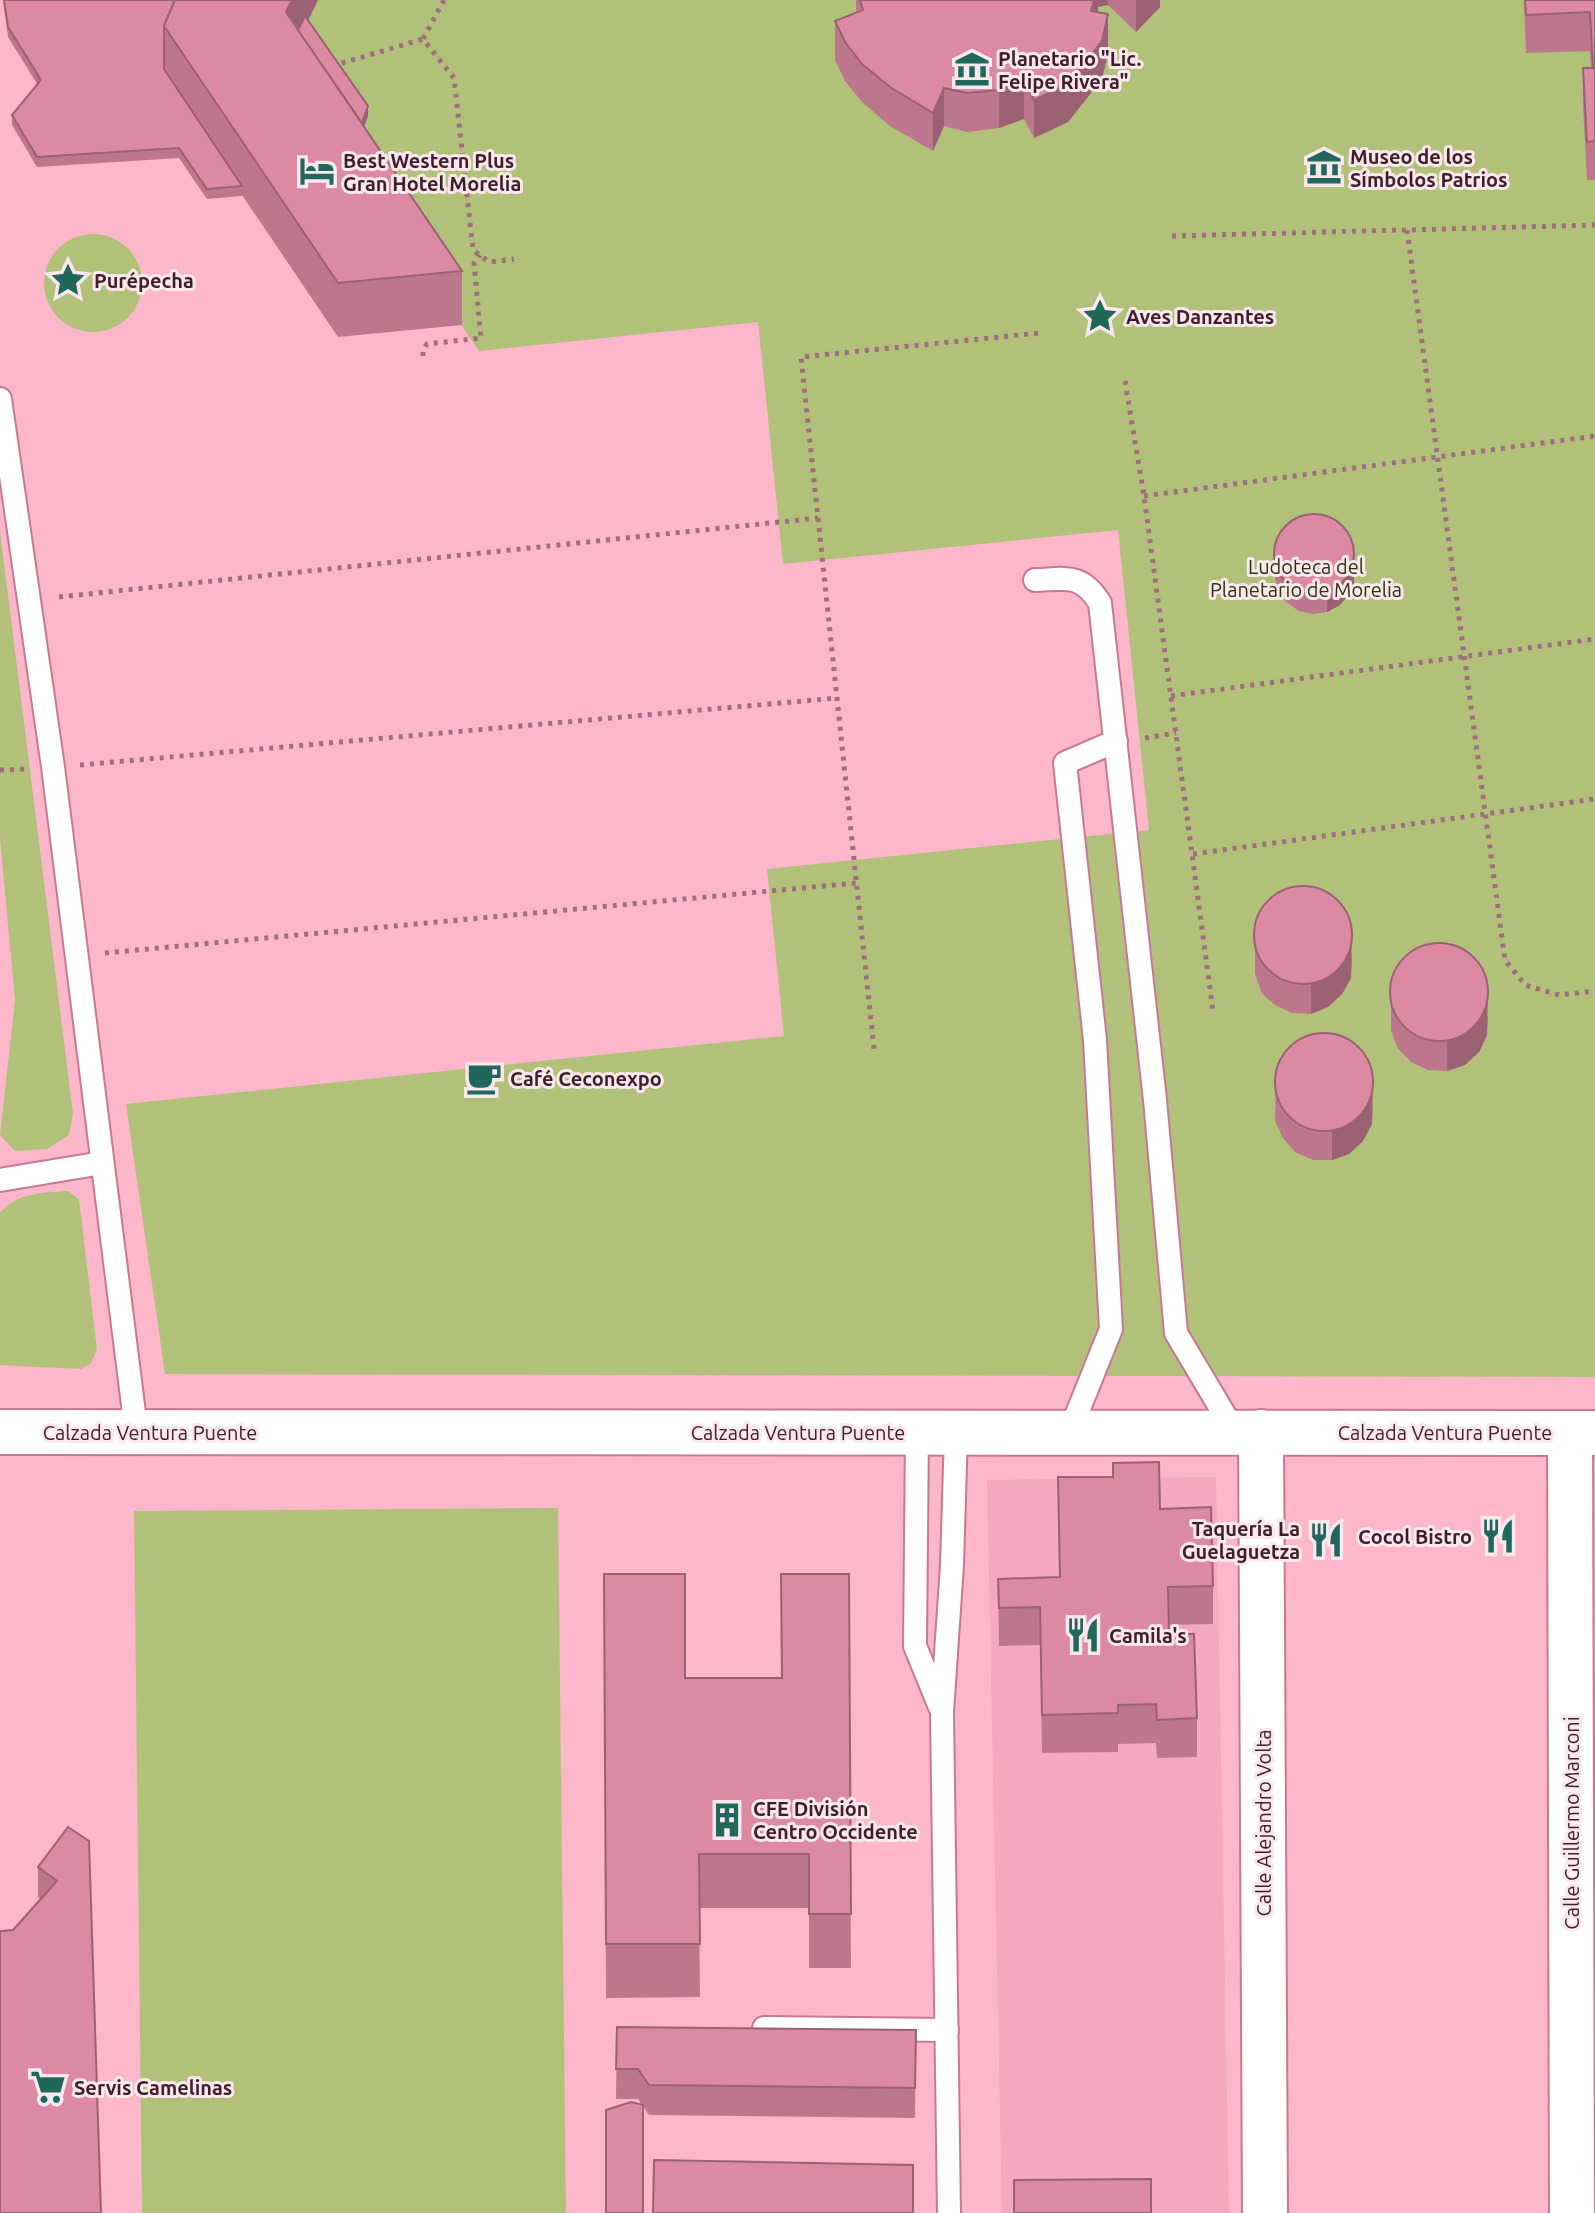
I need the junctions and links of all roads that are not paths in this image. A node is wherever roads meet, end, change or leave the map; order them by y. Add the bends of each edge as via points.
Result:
1 (0, 399) edge
2 (4, 443) edge
3 (1035, 580) dead end
4 (1116, 741) junction
5 (102, 1163) junction
6 (0, 1180) edge
7 (0, 1432) edge
8 (143, 1432) junction
9 (936, 1432) junction
10 (1061, 1432) junction
11 (1250, 1432) junction
12 (1582, 1433) edge
13 (942, 1712) junction
14 (748, 2028) edge
15 (947, 2030) junction
16 (949, 2213) edge
17 (1265, 2213) edge
18 (1572, 2213) edge

1 - 2 lane
2 - 5 lane via 53,767
3 - 4 lane via 1076,579 1090,587 1100,603
4 - 10 lane via 1065,763 1063,790 1095,1040 1111,1329 1070,1431
4 - 11 lane via 1176,1333 1233,1429
5 - 6 lane
5 - 8 lane via 136,1429
7 - 8 street, Calzada Ventura Puente
8 - 9 street, Calzada Ventura Puente
9 - 10 street, Calzada Ventura Puente
9 - 13 lane via 952,1575
9 - 13 lane via 915,1646
10 - 11 street, Calzada Ventura Puente
11 - 12 street, Calzada Ventura Puente
11 - 17 street, Calle Alejandro Volta
12 - 18 street, Calle Guillermo Marconi
13 - 15 lane
14 - 15 lane
15 - 16 lane

